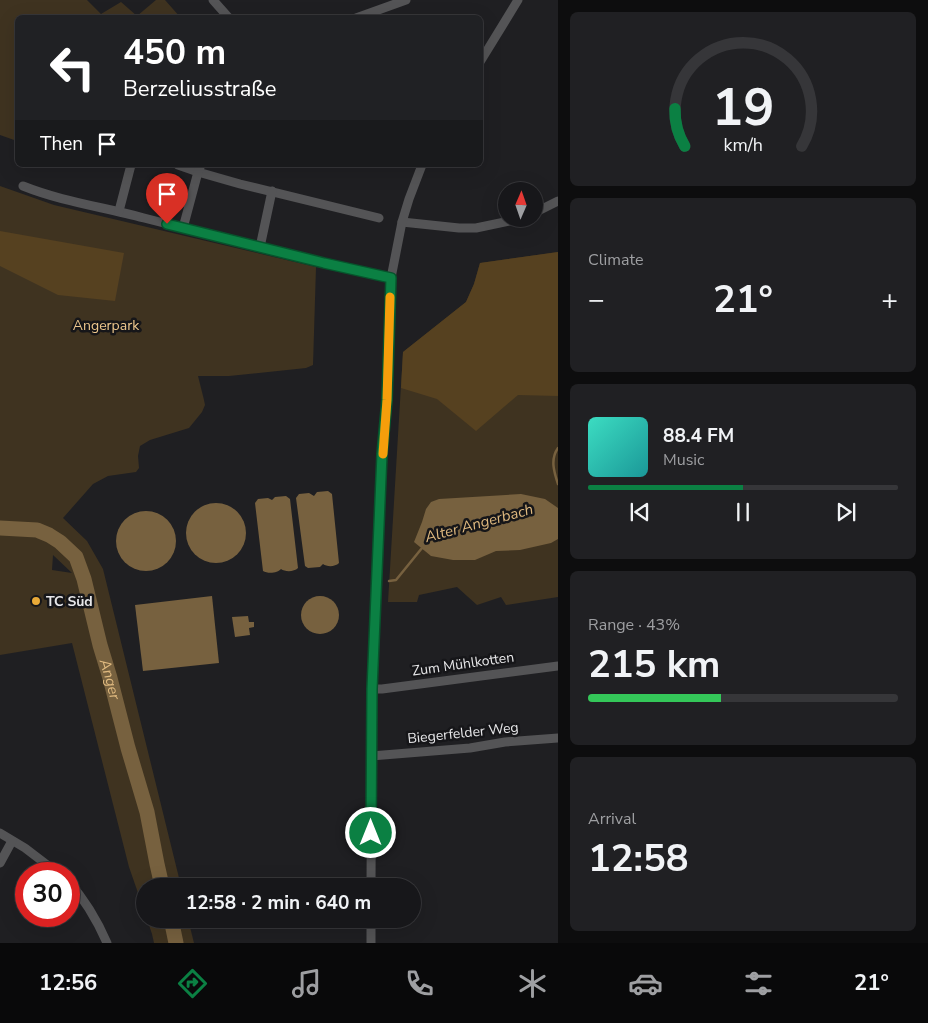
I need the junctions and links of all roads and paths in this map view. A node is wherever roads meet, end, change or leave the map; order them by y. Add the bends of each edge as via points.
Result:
1 (213, 0) edge
2 (406, 0) edge
3 (518, 0) edge
4 (226, 15) edge
5 (364, 15) edge
6 (483, 57) edge
7 (130, 167) edge
8 (421, 167) edge
9 (199, 168) edge
10 (24, 186) dead end
11 (272, 191) junction
12 (558, 201) edge
13 (543, 208) edge
14 (119, 211) junction
15 (379, 218) dead end
16 (402, 222) junction
17 (498, 223) edge
18 (183, 228) junction
19 (260, 247) junction
20 (391, 278) junction
21 (558, 666) edge
22 (372, 689) junction
23 (558, 738) edge
24 (372, 756) junction
25 (0, 833) edge
26 (12, 841) junction
27 (44, 862) edge
28 (0, 863) edge
29 (371, 878) edge
30 (80, 895) edge
31 (371, 928) edge
32 (107, 943) edge
33 (371, 943) edge

1 - 4 street
2 - 5 street
3 - 6 street
7 - 14 street
8 - 16 street
9 - 11 street
9 - 18 street
10 - 14 street via 64,200
11 - 15 street
11 - 19 street
12 - 13 street
14 - 18 street
16 - 17 street via 459,228
16 - 20 street
18 - 19 street
19 - 20 street
20 - 22 street
21 - 22 street, Zum Mühlkotten
22 - 24 street
23 - 24 street, Biegerfelder Weg
24 - 29 street
25 - 26 street
26 - 27 street
26 - 28 street
30 - 32 street
31 - 33 street

